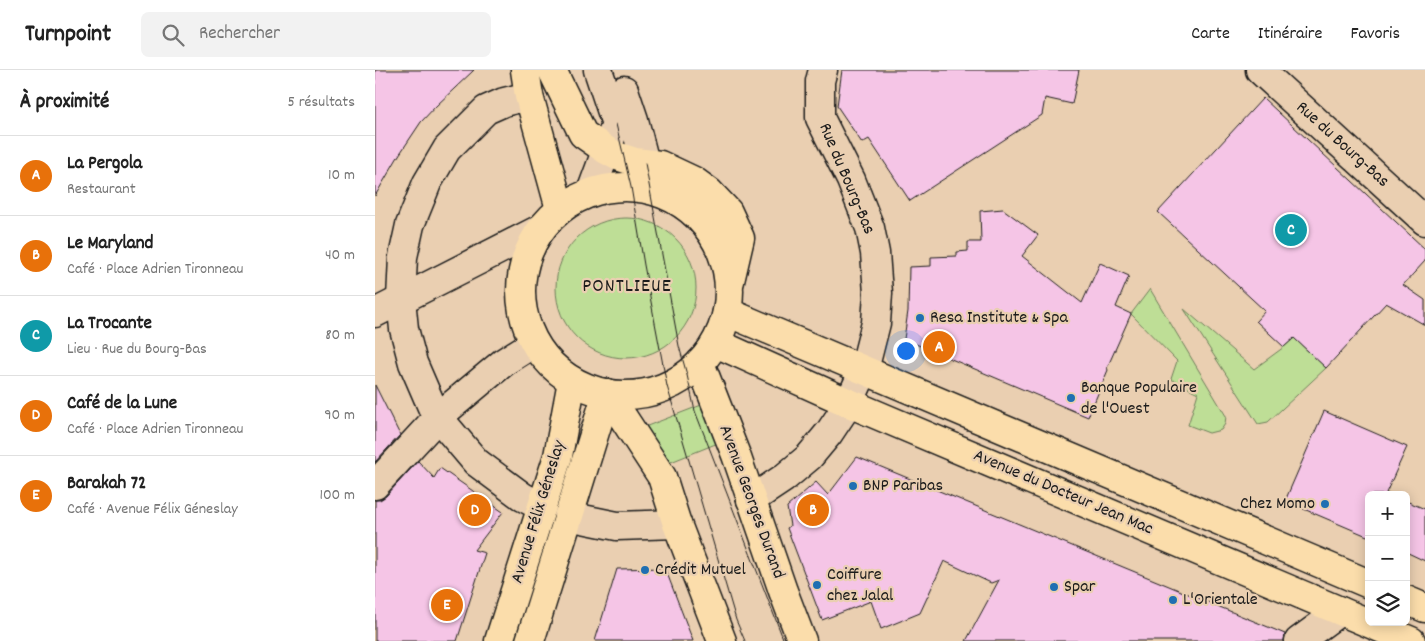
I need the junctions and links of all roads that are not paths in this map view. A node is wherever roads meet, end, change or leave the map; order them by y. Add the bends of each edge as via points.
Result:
1 (553, 70) edge
2 (598, 70) edge
3 (617, 70) edge
4 (823, 70) edge
5 (1259, 70) edge
6 (527, 83) edge
7 (606, 150) junction
8 (645, 163) junction
9 (591, 192) junction
10 (561, 209) junction
11 (1425, 220) edge
12 (540, 229) junction
13 (729, 285) junction
14 (401, 300) junction
15 (727, 312) junction
16 (375, 313) edge
17 (535, 343) junction
18 (708, 353) junction
19 (864, 370) junction
20 (572, 381) junction
21 (607, 394) junction
22 (849, 402) junction
23 (438, 417) junction
24 (375, 485) edge
25 (751, 500) junction
26 (542, 507) junction
27 (569, 516) junction
28 (677, 524) junction
29 (1365, 582) edge
30 (1410, 602) edge
31 (1425, 608) edge
32 (1340, 611) junction
33 (499, 641) edge
34 (530, 641) edge
35 (723, 641) edge
36 (802, 641) edge
37 (1299, 641) edge
38 (1411, 641) edge

1 - 7 main road via 583,134
2 - 7 street via 615,124
3 - 8 street
4 - 19 street, Rue du Bourg-Bas via 820,118 851,180 870,228 875,253 876,323
5 - 11 street, Rue du Bourg-Bas
6 - 10 main road
6 - 14 street via 504,102 486,110 447,149 427,183 410,225 403,257
7 - 8 main road via 625,159
7 - 9 street
8 - 13 main road via 660,165 694,181 728,212 740,238
9 - 10 main road
9 - 13 main road via 615,187 640,188 661,193 684,205 714,236 725,260
10 - 12 main road
12 - 14 street
12 - 17 main road via 525,259 520,291 525,323
13 - 15 main road
14 - 16 street
14 - 23 street via 413,363
15 - 18 main road via 723,328
15 - 19 main road, Avenue du Docteur Jean Mac
17 - 20 main road via 554,368
17 - 23 street via 504,362
18 - 21 main road via 683,378 651,392
18 - 22 main road, Avenue du Docteur Jean Mac
18 - 25 main road, Avenue Georges Durand
19 - 22 street, Rue du Bourg-Bas
19 - 29 main road, Avenue du Docteur Jean Mac
20 - 21 main road
20 - 26 main road, Avenue Félix Géneslay via 558,456
21 - 27 main road, Avenue Félix Géneslay
21 - 28 main road via 662,477
22 - 25 street, Rue du Bourg-Bas via 809,457
22 - 32 main road, Avenue du Docteur Jean Mac
23 - 24 street
23 - 26 street via 476,462
25 - 36 main road, Avenue Georges Durand
26 - 33 main road, Avenue Félix Géneslay
27 - 28 street via 617,526
27 - 34 main road, Avenue Félix Géneslay
28 - 35 main road
30 - 31 main road
32 - 37 street
32 - 38 main road, Avenue du Docteur Jean Mac

